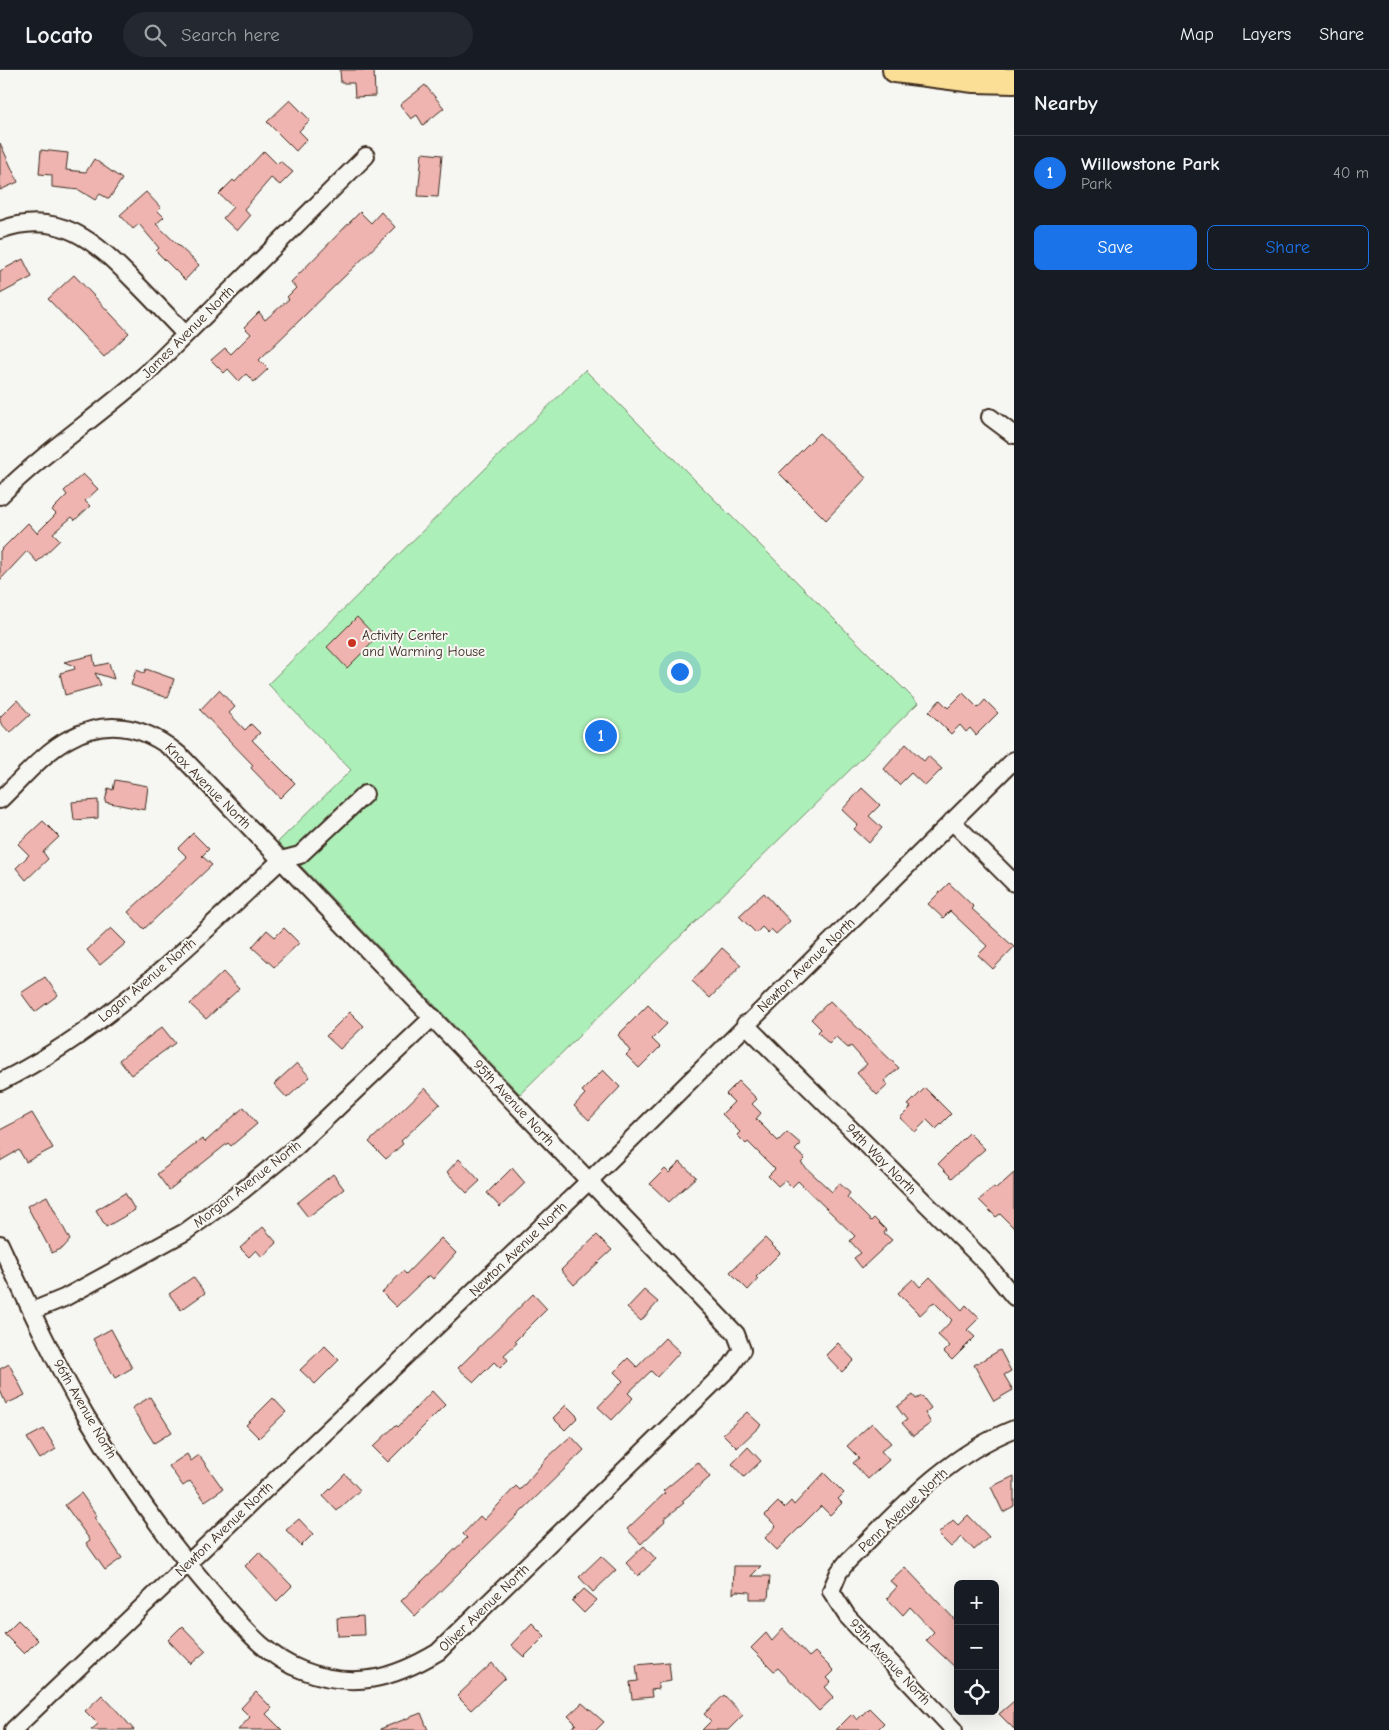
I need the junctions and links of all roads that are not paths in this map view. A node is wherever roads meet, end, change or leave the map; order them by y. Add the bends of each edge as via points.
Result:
1 (896, 70) edge
2 (1014, 81) edge
3 (366, 156) dead end
4 (0, 230) edge
5 (185, 334) junction
6 (990, 417) dead end
7 (1014, 435) edge
8 (0, 496) edge
9 (1014, 760) edge
10 (365, 794) dead end
11 (0, 800) edge
12 (952, 822) junction
13 (281, 860) junction
14 (1014, 883) edge
15 (433, 1017) junction
16 (745, 1024) junction
17 (0, 1082) edge
18 (588, 1182) junction
19 (0, 1244) edge
20 (1014, 1298) edge
21 (32, 1312) junction
22 (742, 1350) joint
23 (1014, 1429) edge
24 (187, 1564) junction
25 (831, 1590) joint
26 (0, 1724) edge
27 (7, 1730) edge
28 (13, 1730) edge
29 (954, 1730) edge

1 - 2 highway via 974,80
3 - 5 street, James Avenue North
4 - 5 street via 47,224 88,238 106,251
5 - 8 street, James Avenue North via 118,399 28,468
6 - 7 street
9 - 12 street, Newton Avenue North
10 - 13 street via 300,855
11 - 13 street, Knox Avenue North via 69,739 93,730 117,727 141,730 163,740 182,757
12 - 14 street
12 - 16 street, Newton Avenue North
13 - 15 street, 95th Avenue North
13 - 17 street, Logan Avenue North via 142,988 31,1067
15 - 18 street, 95th Avenue North
15 - 21 street, Morgan Avenue North via 296,1147 242,1191 185,1232
16 - 18 street, Newton Avenue North
16 - 20 street, 94th Way North via 987,1264
18 - 22 street, 95th Avenue North via 736,1334
18 - 24 street, Newton Avenue North
19 - 21 street, 96th Avenue North
21 - 24 street, 96th Avenue North via 86,1415 133,1490
22 - 24 street, Oliver Avenue North via 731,1366 457,1636 410,1669 356,1681 328,1678 301,1670 276,1657 250,1635
23 - 25 street, Penn Avenue North via 974,1450 914,1495 847,1562
24 - 28 street, Newton Avenue North
25 - 29 street, 95th Avenue North via 847,1616
26 - 27 street

